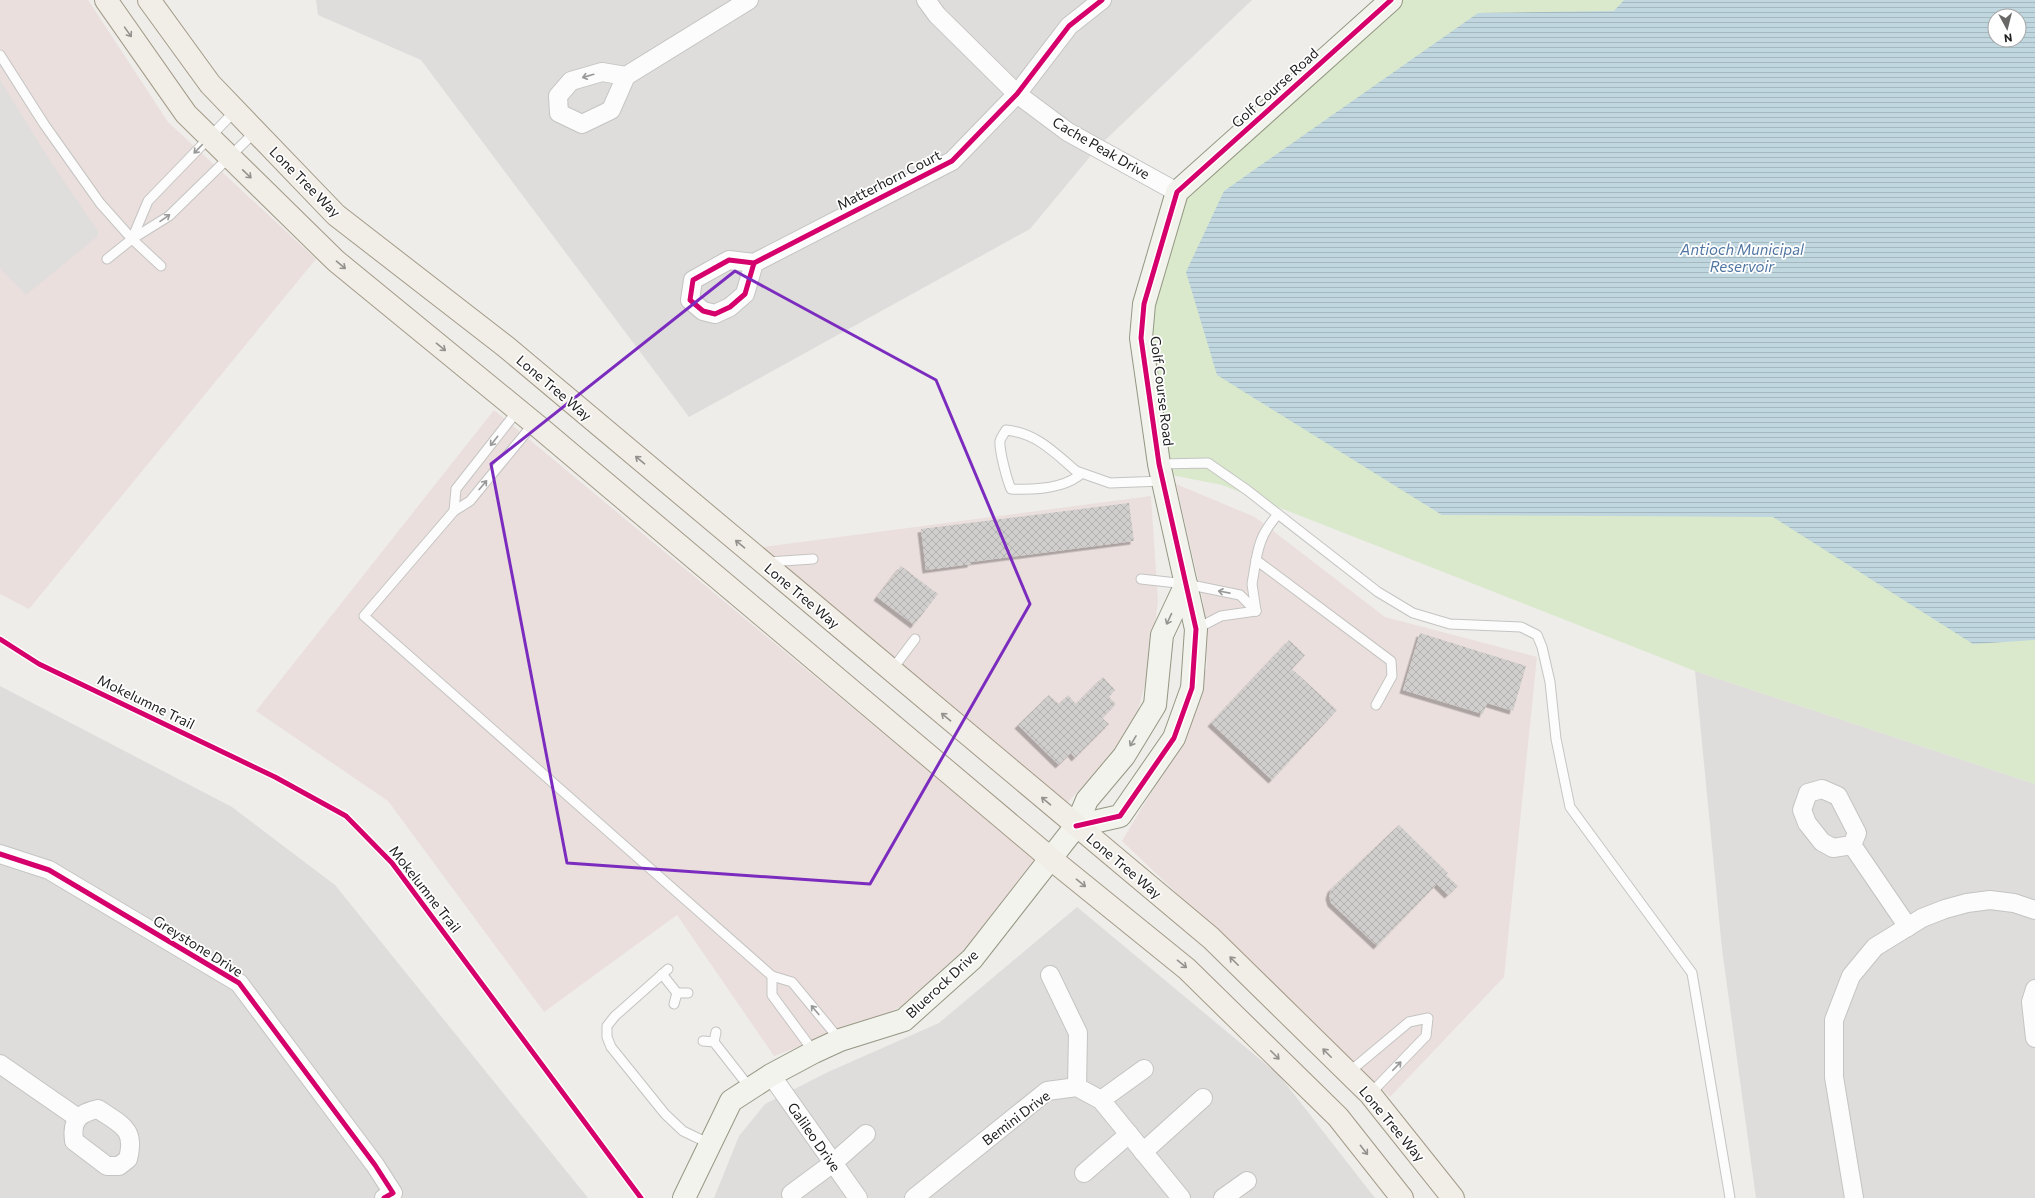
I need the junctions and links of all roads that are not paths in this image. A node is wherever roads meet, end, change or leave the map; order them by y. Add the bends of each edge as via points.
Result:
1 (106, 0) edge
2 (149, 0) edge
3 (749, 0) edge
4 (926, 0) edge
5 (1102, 0) edge
6 (1391, 0) edge
7 (0, 55) edge
8 (626, 76) dead end
9 (1017, 94) junction
10 (235, 111) junction
11 (256, 132) junction
12 (209, 137) junction
13 (229, 157) junction
14 (1177, 192) junction
15 (132, 239) junction
16 (107, 259) dead end
17 (754, 263) dead end
18 (161, 266) dead end
19 (526, 417) junction
20 (1161, 472) junction
21 (1082, 473) junction
22 (454, 511) junction
23 (1278, 514) junction
24 (813, 559) dead end
25 (1256, 560) junction
26 (762, 562) junction
27 (1141, 579) dead end
28 (1186, 584) junction
29 (1256, 611) junction
30 (1196, 629) junction
31 (915, 639) dead end
32 (891, 671) junction
33 (1376, 705) dead end
34 (1076, 826) junction
35 (1852, 845) dead end
36 (0, 854) edge
37 (1050, 858) junction
38 (2035, 910) edge
39 (1908, 927) junction
40 (1050, 975) dead end
41 (772, 976) junction
42 (2035, 989) edge
43 (677, 993) junction
44 (688, 993) dead end
45 (674, 1004) dead end
46 (716, 1032) dead end
47 (2035, 1038) edge
48 (840, 1040) junction
49 (703, 1041) dead end
50 (714, 1042) junction
51 (814, 1052) junction
52 (0, 1064) edge
53 (1144, 1069) dead end
54 (1348, 1073) junction
55 (771, 1075) junction
56 (1077, 1087) junction
57 (750, 1088) junction
58 (1370, 1094) junction
59 (1203, 1098) dead end
60 (1101, 1100) junction
61 (78, 1118) dead end
62 (866, 1134) dead end
63 (1129, 1134) junction
64 (710, 1144) junction
65 (1143, 1152) junction
66 (832, 1163) junction
67 (1084, 1173) dead end
68 (1247, 1181) dead end
69 (791, 1194) dead end
70 (389, 1196) edge
71 (684, 1198) edge
72 (858, 1198) edge
73 (914, 1198) edge
74 (1181, 1198) edge
75 (1223, 1198) edge
76 (1402, 1198) edge
77 (1453, 1198) edge
78 (1730, 1198) edge
79 (1854, 1198) edge

1 -> 12 main road via 186,114
2 - 10 main road, Lone Tree Way via 210,84
3 - 8 street
4 - 9 street, Cache Peak Drive via 937,15
5 - 9 street, Matterhorn Court via 1069,26
6 - 14 street, Golf Course Road
7 - 15 lane via 87,186
9 - 14 street, Cache Peak Drive via 1068,132
9 - 17 street, Matterhorn Court via 952,161
10 - 11 main road, Lone Tree Way
10 - 12 lane
11 - 13 lane
26 -> 11 main road, Lone Tree Way via 505,346 336,215
12 - 13 main road
12 -> 15 lane via 148,201
15 -> 13 lane via 169,216
13 -> 19 main road via 336,261
14 - 20 street, Golf Course Road via 1144,304 1141,338
15 - 16 lane
15 - 18 lane
22 -> 19 lane via 470,501
19 -> 22 lane via 456,489
19 - 37 main road
20 - 21 lane via 1110,483
20 - 23 lane via 1208,463
20 - 28 street, Golf Course Road
21 - 21 lane via 1076,471 1041,441 1020,432 1006,430 1002,435 1000,442 1011,489 1049,487 1075,480
22 - 41 lane via 364,616
23 - 25 lane via 1260,540
23 - 78 lane via 1378,592 1413,614 1450,624 1521,627 1537,635 1550,682 1556,739 1570,807 1692,973
24 - 26 lane
25 - 29 lane via 1252,584
25 - 33 lane via 1391,661 1392,676
26 - 32 main road, Lone Tree Way
27 - 28 lane
29 -> 28 lane via 1240,595
28 - 30 street, Golf Course Road
28 -> 34 street via 1162,635 1155,705 1124,756 1087,800
29 - 30 lane via 1221,616
30 - 34 street, Golf Course Road via 1192,688 1174,738 1120,816
31 - 32 lane
34 -> 32 main road, Lone Tree Way
34 - 37 street, Bluerock Drive
54 -> 34 main road, Lone Tree Way via 1211,938
35 - 39 street
36 - 70 street, Greystone Drive via 49,870 239,983 375,1165
37 - 48 street, Bluerock Drive via 972,959 904,1020
37 -> 76 main road via 1187,969 1338,1117
38 - 39 street via 2014,903 1990,900 1967,903 1922,918
39 - 79 street via 1875,947 1850,976 1834,1020 1834,1077
40 - 56 street via 1078,1033
48 -> 41 lane via 792,982
41 - 51 lane via 772,995
42 - 47 street via 2031,1002
43 - 44 lane
43 - 45 lane
43 - 64 lane via 665,971 615,1016 607,1026 607,1037 611,1047 665,1114 683,1131
46 - 50 lane
48 - 51 street, Bluerock Drive
49 - 50 lane
50 - 57 lane
51 - 55 street, Bluerock Drive
52 - 61 street
53 - 60 street
54 - 58 main road, Lone Tree Way
58 -> 54 lane via 1426,1036 1428,1018 1409,1022
55 - 57 street, Bluerock Drive
55 - 66 street, Galileo Drive
56 - 60 street
56 - 73 street, Bemini Drive via 1047,1091
57 - 64 street, Bluerock Drive via 731,1101
58 - 77 main road, Lone Tree Way
59 - 65 street
60 - 63 street
62 - 66 street
63 - 65 street
63 - 67 street
64 - 71 street, Bluerock Drive
65 - 74 street
66 - 69 street
66 - 72 street, Galileo Drive
68 - 75 street

